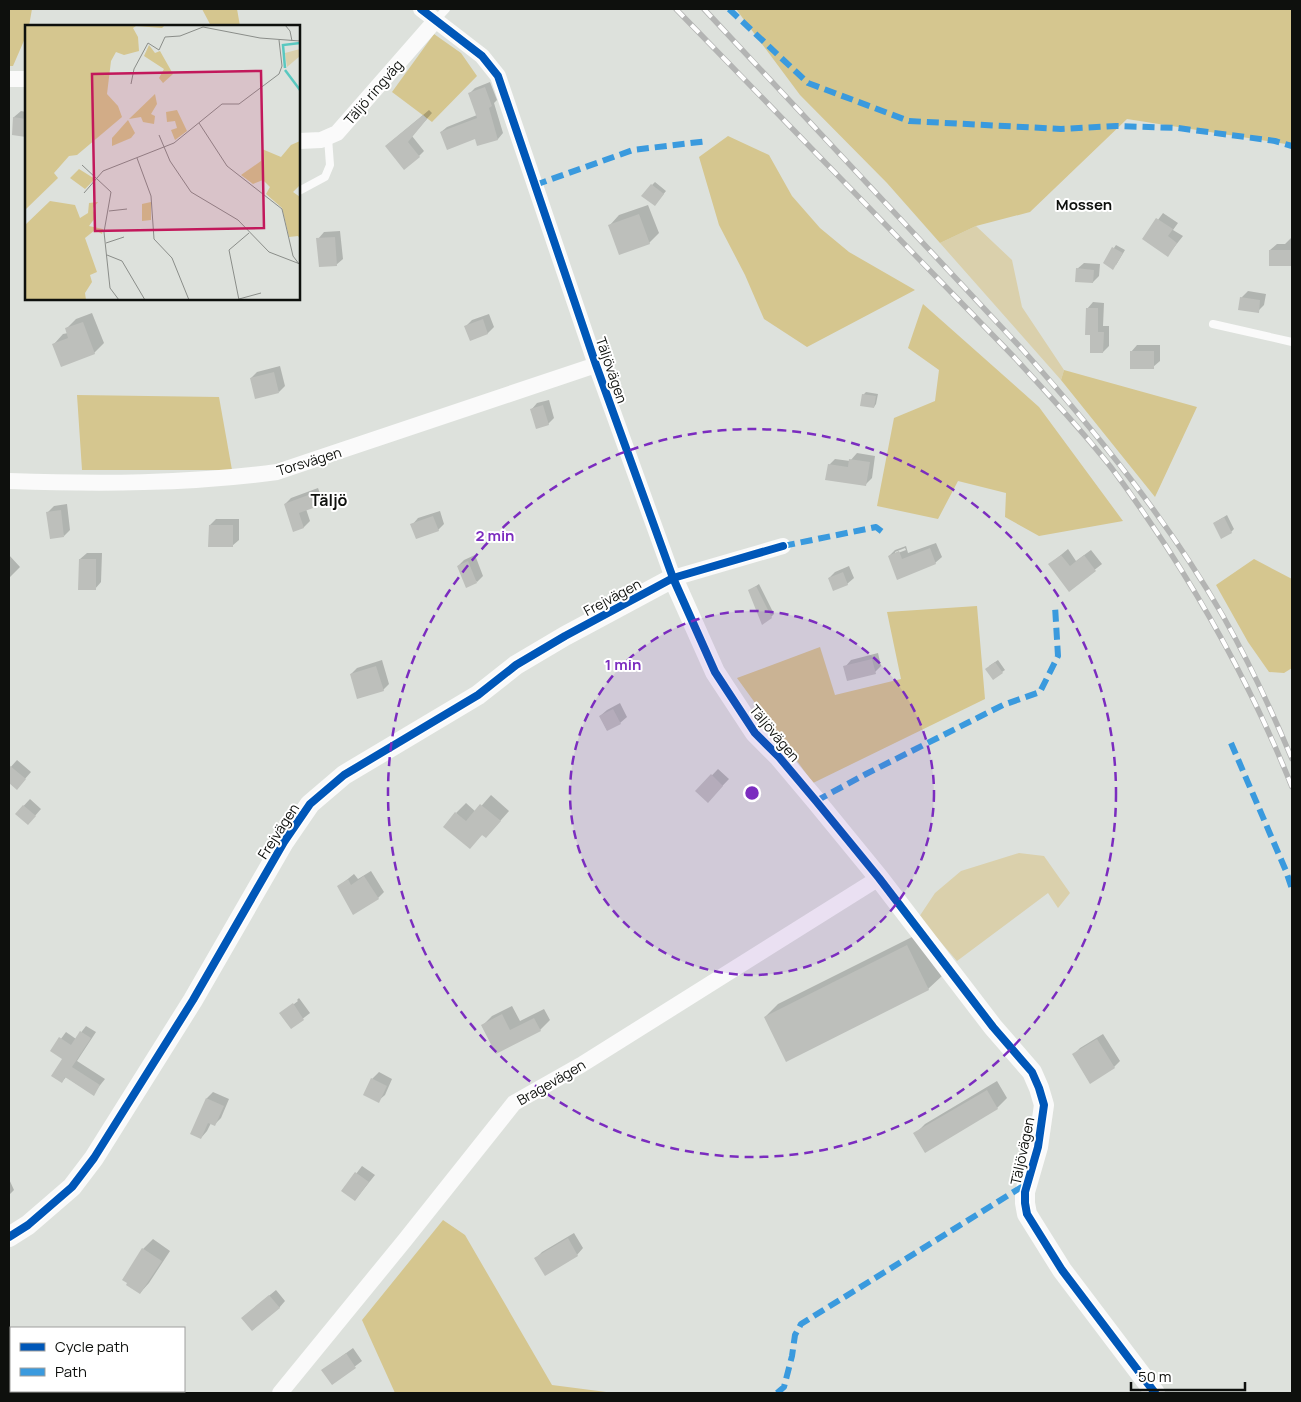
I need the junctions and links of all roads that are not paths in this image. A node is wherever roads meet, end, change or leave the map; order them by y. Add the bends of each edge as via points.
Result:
1 (422, 9) edge
2 (441, 15) edge
3 (9, 79) edge
4 (25, 79) edge
5 (328, 137) junction
6 (300, 141) edge
7 (300, 190) edge
8 (1212, 324) dead end
9 (1292, 342) edge
10 (596, 365) junction
11 (9, 481) edge
12 (783, 546) dead end
13 (673, 578) junction
14 (879, 878) junction
15 (9, 1237) edge
16 (280, 1393) edge
17 (1155, 1393) edge

1 - 2 street, Täljövägen
2 - 5 street, Täljö ringväg via 337,133
2 - 10 street, Täljövägen via 498,76
3 - 4 street
5 - 6 street
5 - 7 lane via 330,165 325,178
8 - 9 lane
10 - 11 street, Torsvägen via 277,472 145,482
10 - 13 street, Täljövägen
12 - 13 street, Frejvägen
13 - 14 street, Täljövägen via 715,672 754,733 779,757
13 - 15 street, Frejvägen via 516,665 478,695 344,775 310,804 94,1158 72,1187
14 - 16 street, Bragevägen via 581,1065 514,1103
14 - 17 street, Täljövägen via 1032,1072 1044,1105 1038,1147 1025,1192 1027,1214 1062,1270

